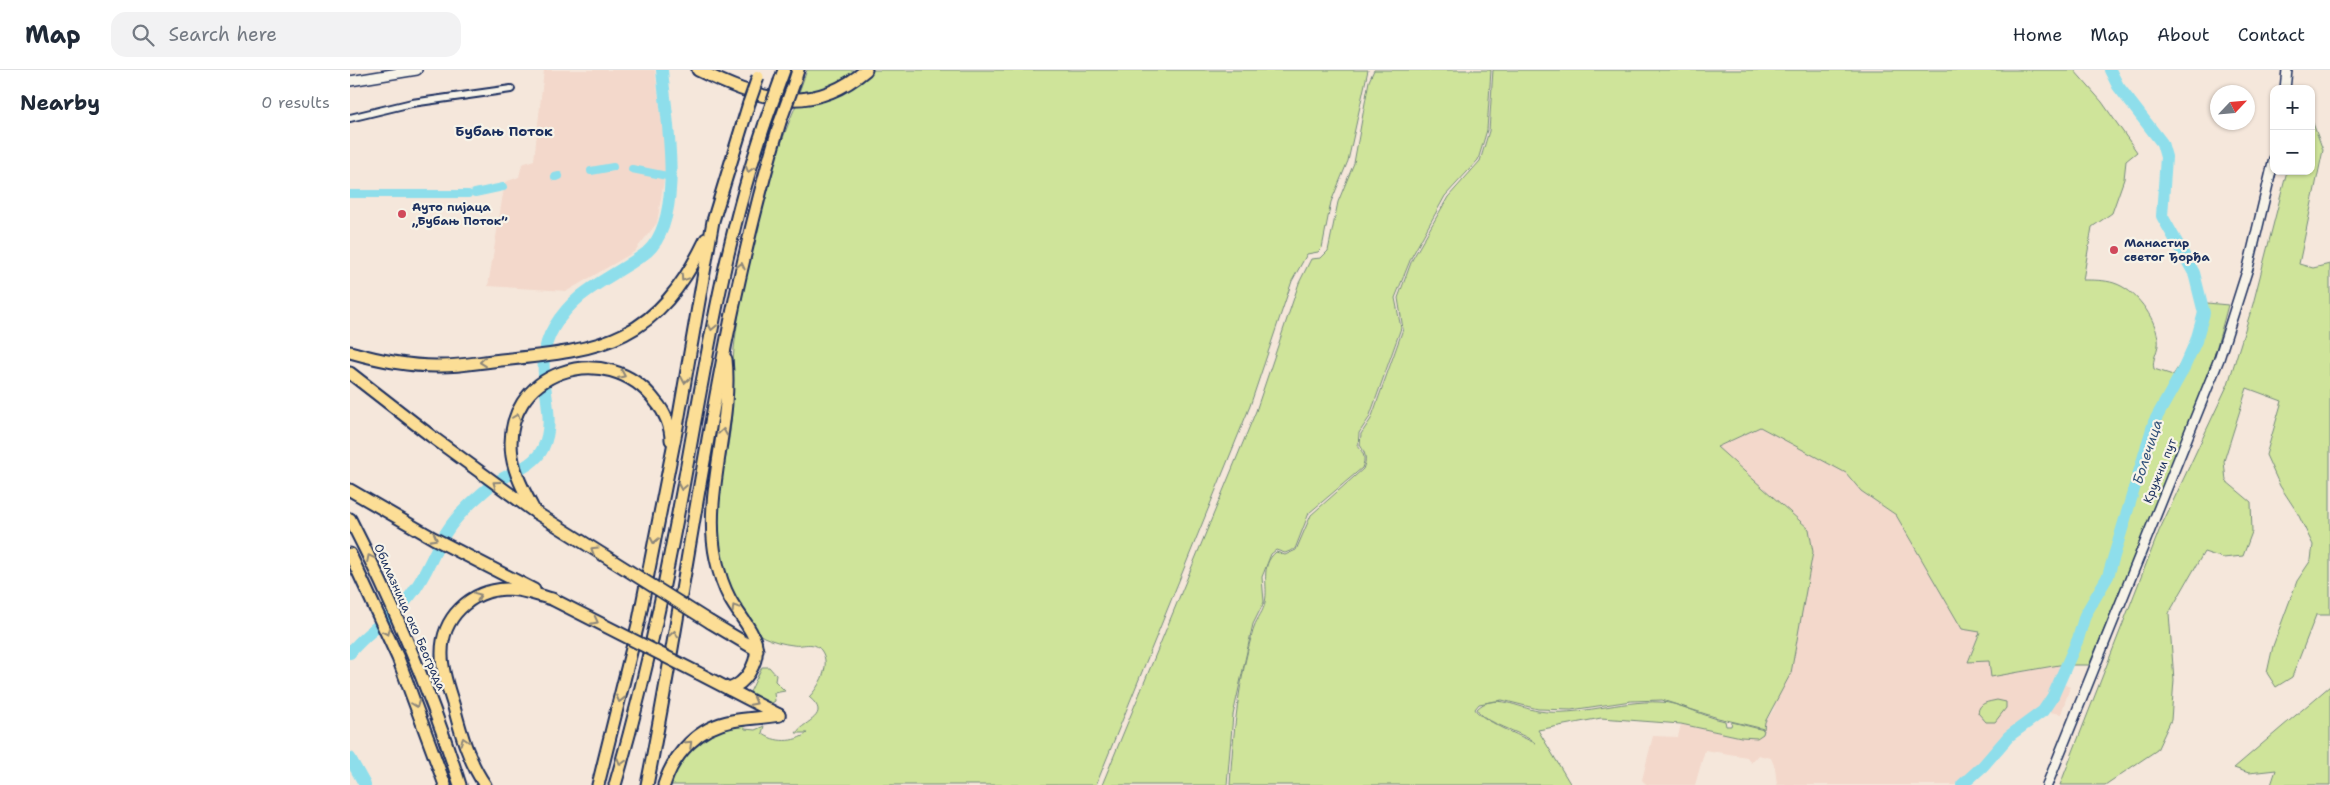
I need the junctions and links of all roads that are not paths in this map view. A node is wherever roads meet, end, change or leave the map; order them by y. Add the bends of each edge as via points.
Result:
1 (417, 70) edge
2 (698, 70) edge
3 (798, 70) edge
4 (866, 70) edge
5 (2287, 70) edge
6 (759, 74) edge
7 (782, 75) edge
8 (350, 81) edge
9 (2285, 85) edge
10 (511, 89) dead end
11 (350, 118) edge
12 (2270, 175) edge
13 (713, 221) junction
14 (724, 348) junction
15 (350, 352) edge
16 (350, 373) edge
17 (670, 458) junction
18 (350, 490) edge
19 (535, 512) junction
20 (350, 519) edge
21 (350, 554) edge
22 (552, 599) junction
23 (757, 650) junction
24 (729, 689) junction
25 (610, 740) junction
26 (445, 785) edge
27 (460, 785) edge
28 (485, 785) edge
29 (589, 785) edge
30 (598, 785) edge
31 (615, 785) edge
32 (647, 785) edge
33 (664, 785) edge
34 (2047, 785) edge

1 - 8 main road
2 - 4 highway via 755,94 799,100 840,89
14 -> 3 highway, bridge via 742,262 780,122
5 - 9 main road
6 - 13 highway, bridge
7 -> 31 highway, bridge via 746,178 724,267 658,616
10 - 11 street via 412,104
12 - 34 main road, Кружни пут via 2248,268 2219,359
13 -> 15 highway via 689,271 658,311 636,328 585,350 438,366 403,364
13 -> 17 highway
23 -> 14 highway via 753,633 725,587 715,549 714,494 728,397
32 -> 14 highway
19 -> 16 highway
19 -> 17 highway via 514,468 513,427 532,391 551,376 575,367 591,367 616,372 632,380 659,405 671,434
17 -> 25 highway via 639,620
18 -> 22 highway via 433,538
23 -> 19 highway, bridge
27 -> 20 highway, Обилазница око Београда via 410,646
21 -> 26 highway via 398,658
22 -> 24 highway, bridge
28 -> 22 highway via 466,747 445,680 442,647 447,628 464,604 488,592 516,590
23 - 24 highway via 745,680
24 - 33 highway via 779,715 734,720 708,730 676,759
25 - 29 highway
25 - 30 highway

